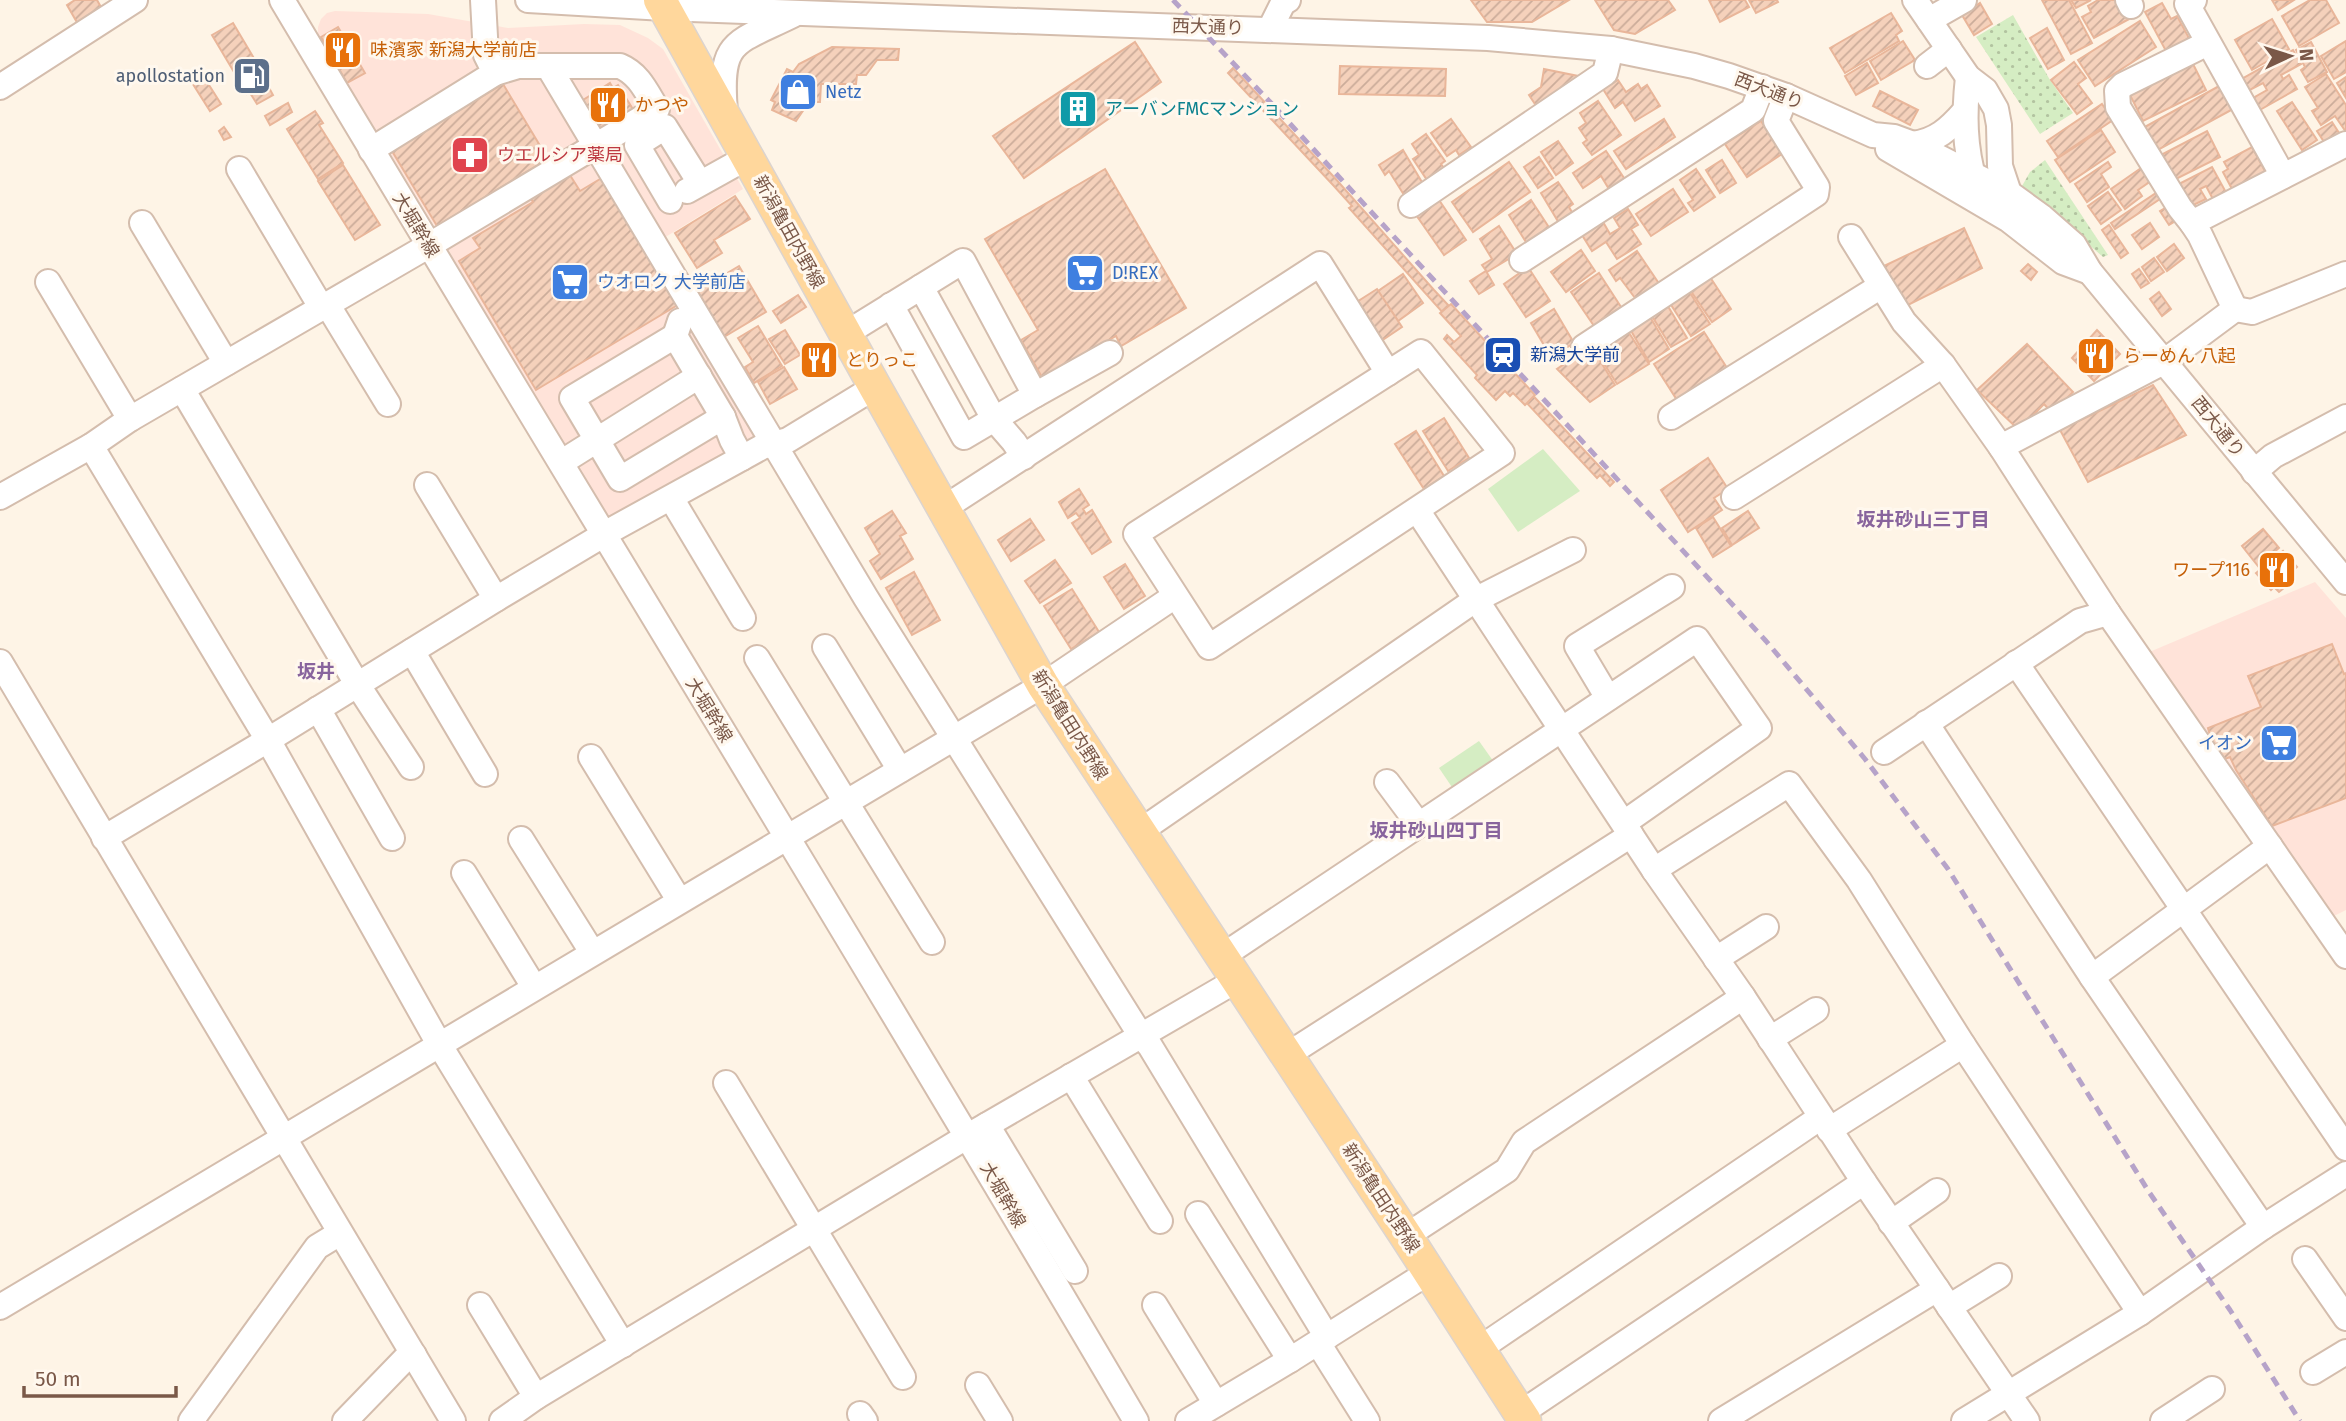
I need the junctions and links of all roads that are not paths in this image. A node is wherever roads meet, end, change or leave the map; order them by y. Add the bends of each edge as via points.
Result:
1 (135, 0) edge
2 (282, 0) edge
3 (483, 0) edge
4 (528, 0) edge
5 (1964, 0) edge
6 (2194, 0) edge
7 (1284, 1) edge
8 (662, 4) edge
9 (771, 6) edge
10 (841, 7) edge
11 (876, 7) edge
12 (1922, 10) edge
13 (796, 13) junction
14 (1270, 29) junction
15 (2208, 43) junction
16 (1611, 49) junction
17 (1949, 49) junction
18 (548, 66) junction
19 (1927, 66) dead end
20 (495, 73) junction
21 (1968, 77) junction
22 (0, 87) edge
23 (1762, 87) junction
24 (1786, 96) junction
25 (1964, 112) junction
26 (725, 116) junction
27 (647, 126) junction
28 (1873, 135) junction
29 (2000, 142) junction
30 (1913, 144) junction
31 (2346, 144) edge
32 (596, 145) junction
33 (371, 150) junction
34 (748, 158) junction
35 (239, 169) dead end
36 (1972, 174) junction
37 (2283, 176) junction
38 (1932, 180) junction
39 (700, 183) junction
40 (2009, 193) junction
41 (670, 201) junction
42 (1411, 205) dead end
43 (1985, 206) junction
44 (640, 218) junction
45 (142, 223) dead end
46 (2192, 223) junction
47 (1851, 237) dead end
48 (428, 246) junction
49 (1522, 260) dead end
50 (2090, 272) junction
51 (2346, 274) edge
52 (48, 282) dead end
53 (1881, 286) junction
54 (921, 287) junction
55 (690, 303) junction
56 (324, 305) junction
57 (891, 305) junction
58 (2235, 309) junction
59 (845, 334) junction
60 (676, 336) junction
61 (1584, 347) dead end
62 (1110, 352) dead end
63 (2165, 361) junction
64 (226, 363) junction
65 (1943, 365) junction
66 (1388, 373) junction
67 (699, 376) junction
68 (874, 387) junction
69 (182, 389) junction
70 (1035, 396) junction
71 (388, 404) dead end
72 (723, 417) junction
73 (1671, 417) dead end
74 (2346, 417) edge
75 (130, 419) junction
76 (994, 419) junction
77 (597, 439) junction
78 (773, 443) junction
79 (91, 446) junction
80 (2001, 447) junction
81 (1024, 457) junction
82 (742, 458) junction
83 (562, 463) junction
84 (2254, 472) junction
85 (620, 479) junction
86 (427, 485) dead end
87 (0, 497) edge
88 (671, 498) junction
89 (1734, 498) dead end
90 (944, 508) junction
91 (1417, 510) junction
92 (640, 515) junction
93 (605, 536) junction
94 (1573, 550) dead end
95 (2344, 576) edge
96 (1672, 587) dead end
97 (1175, 596) junction
98 (496, 599) junction
99 (1475, 600) junction
100 (2108, 613) junction
101 (743, 618) dead end
102 (825, 647) dead end
103 (412, 651) junction
104 (757, 658) dead end
105 (0, 662) edge
106 (2016, 663) junction
107 (357, 684) junction
108 (1043, 685) junction
109 (1608, 698) junction
110 (318, 709) junction
111 (1926, 723) junction
112 (1561, 730) junction
113 (953, 738) junction
114 (268, 740) junction
115 (1884, 751) dead end
116 (591, 757) dead end
117 (411, 767) dead end
118 (900, 770) junction
119 (485, 774) dead end
120 (1387, 782) dead end
121 (845, 802) junction
122 (1419, 825) junction
123 (1628, 829) junction
124 (1139, 832) junction
125 (785, 837) junction
126 (104, 838) junction
127 (392, 838) dead end
128 (521, 839) dead end
129 (2270, 846) junction
130 (1654, 870) junction
131 (464, 873) dead end
132 (679, 900) junction
133 (2184, 909) junction
134 (1766, 927) dead end
135 (932, 942) dead end
136 (592, 953) junction
137 (2346, 956) edge
138 (1716, 958) junction
139 (1229, 969) junction
140 (2092, 977) junction
141 (534, 987) junction
142 (1743, 997) junction
143 (1816, 1010) dead end
144 (1141, 1036) junction
145 (1770, 1040) junction
146 (439, 1044) junction
147 (1963, 1045) junction
148 (1287, 1055) junction
149 (1071, 1076) junction
150 (726, 1083) dead end
151 (1825, 1123) junction
152 (978, 1131) junction
153 (283, 1139) junction
154 (2346, 1148) edge
155 (2346, 1174) edge
156 (1864, 1182) junction
157 (1937, 1191) dead end
158 (1198, 1214) dead end
159 (1160, 1220) dead end
160 (1891, 1223) junction
161 (2263, 1227) junction
162 (814, 1230) junction
163 (340, 1233) junction
164 (1406, 1236) junction
165 (2305, 1259) dead end
166 (1075, 1271) dead end
167 (1429, 1272) junction
168 (1999, 1276) dead end
169 (1943, 1298) junction
170 (480, 1305) dead end
171 (1155, 1305) dead end
172 (0, 1307) edge
173 (2140, 1313) junction
174 (2346, 1318) edge
175 (1322, 1340) junction
176 (623, 1345) junction
177 (1479, 1349) junction
178 (2346, 1352) edge
179 (414, 1355) junction
180 (1290, 1360) junction
181 (2313, 1372) dead end
182 (903, 1377) dead end
183 (978, 1385) dead end
184 (2213, 1389) dead end
185 (2008, 1394) junction
186 (536, 1397) junction
187 (1207, 1414) edge
188 (1523, 1417) edge
189 (191, 1421) edge
190 (345, 1421) edge
191 (453, 1421) edge
192 (502, 1421) edge
193 (1000, 1421) edge
194 (1136, 1421) edge
195 (1367, 1421) edge
196 (1721, 1421) edge
197 (1964, 1421) edge
198 (2027, 1421) edge
199 (2163, 1421) edge

1 - 22 street
2 - 33 street, 大堀幹線
3 - 20 street via 486,55
4 - 8 street, 西大通り
5 - 12 street
6 - 15 street via 2187,4
7 - 14 street
8 - 9 street, 西大通り
8 - 26 main road, 新潟亀田内野線
9 - 13 street, 西大通り
10 - 11 street, 西大通り
10 - 13 street, 西大通り
11 - 14 street, 西大通り
12 - 17 street
13 - 26 street via 741,40 729,52 722,82
14 - 16 street, 西大通り via 1488,37
15 - 37 street
15 - 46 street via 2123,85 2116,98
16 - 23 street, 西大通り via 1694,66
16 - 42 street via 1605,73
17 - 19 street
17 - 21 street
18 - 20 street via 518,66
18 - 27 street via 620,66 630,70 657,109
18 - 32 street
20 - 33 street
21 - 25 street
21 - 29 street via 1985,90 1996,109
23 - 24 street, 西大通り
23 - 49 street via 1753,110
24 - 28 street, 西大通り
24 - 61 street via 1776,121 1817,187 1816,194
25 - 30 street via 1948,130
25 - 36 street
26 - 34 main road, 新潟亀田内野線
27 - 32 street
27 - 39 street via 665,127
27 - 41 street via 636,145
28 - 30 street, 西大通り
28 - 38 street, 西大通り
29 - 36 street
29 - 40 street via 2000,166
30 - 36 street, 西大通り
31 - 37 street
32 - 44 street
32 - 48 street
33 - 48 street, 大堀幹線
34 - 39 street
34 - 59 main road, 新潟亀田内野線
35 - 56 street
36 - 38 street
36 - 40 street, 西大通り
36 - 43 street
37 - 46 street
38 - 43 street, 西大通り
39 - 41 street
40 - 50 street, 西大通り via 2074,245
41 - 44 street
43 - 50 street, 西大通り via 2063,262
44 - 55 street
45 - 64 street
46 - 58 street
47 - 53 street
48 - 56 street
48 - 83 street, 大堀幹線
50 - 63 street, 西大通り
51 - 58 street via 2252,312
52 - 75 street
53 - 65 street via 1904,322
53 - 73 street
54 - 57 street
54 - 70 street via 964,261
54 - 76 street
55 - 60 street via 683,308
55 - 78 street
56 - 64 street
56 - 71 street
57 - 59 street
57 - 76 street via 964,437
58 - 63 street
59 - 68 main road, 新潟亀田内野線
60 - 67 street
60 - 77 street via 572,398
62 - 70 street
63 - 80 street
63 - 84 street, 西大通り
64 - 69 street
65 - 80 street
65 - 89 street
66 - 81 street via 1320,264
66 - 91 street via 1421,352 1502,453
66 - 97 street via 1136,534
67 - 72 street
67 - 77 street
68 - 78 street via 788,440
68 - 90 main road, 新潟亀田内野線
69 - 75 street
69 - 107 street
70 - 76 street
72 - 82 street
72 - 85 street
74 - 84 street via 2273,456
75 - 79 street
76 - 81 street
77 - 83 street
77 - 85 street
78 - 82 street
78 - 113 street
79 - 87 street
79 - 114 street
80 - 100 street
81 - 90 street
82 - 88 street
83 - 93 street, 大堀幹線
84 - 95 street, 西大通り
85 - 92 street
86 - 98 street
88 - 92 street
88 - 101 street
90 - 108 main road, 新潟亀田内野線
91 - 97 street via 1209,647
91 - 99 street
92 - 93 street
93 - 98 street
93 - 125 street, 大堀幹線
94 - 99 street
96 - 109 street via 1577,646
97 - 108 street
98 - 103 street
99 - 112 street
99 - 124 street
100 - 106 street via 2080,621
100 - 129 street
102 - 118 street
103 - 107 street
103 - 119 street
104 - 121 street
105 - 126 street
106 - 111 street
106 - 133 street
107 - 110 street
107 - 117 street
108 - 113 street
108 - 124 main road, 新潟亀田内野線
109 - 112 street
109 - 123 street via 1697,639 1759,728
110 - 114 street
110 - 127 street
111 - 115 street
111 - 140 street
112 - 122 street
112 - 123 street
113 - 118 street
113 - 144 street
114 - 126 street
114 - 146 street
116 - 132 street
118 - 121 street
120 - 122 street
121 - 125 street
121 - 135 street
122 - 139 street
123 - 130 street
123 - 148 street
124 - 139 main road, 新潟亀田内野線
125 - 132 street
125 - 152 street, 大堀幹線
126 - 153 street
128 - 136 street
129 - 133 street
129 - 137 street
130 - 138 street
130 - 147 street via 1789,784 1859,880
131 - 141 street
132 - 136 street
133 - 140 street
133 - 154 street
134 - 138 street
136 - 141 street
138 - 142 street
139 - 144 street
139 - 148 main road, 新潟亀田内野線
140 - 161 street
141 - 146 street
142 - 145 street
142 - 164 street via 1524,1142 1507,1170
143 - 145 street
144 - 149 street
144 - 175 street
145 - 151 street
146 - 153 street
146 - 176 street
147 - 151 street
147 - 173 street
148 - 164 main road, 新潟亀田内野線
149 - 152 street
149 - 159 street
150 - 162 street
151 - 156 street
151 - 177 street
152 - 162 street
152 - 166 street
152 - 194 street, 大堀幹線
153 - 163 street
153 - 172 street
155 - 161 street
156 - 160 street
156 - 188 street
157 - 160 street
158 - 180 street
160 - 169 street
161 - 173 street
162 - 176 street
162 - 182 street
163 - 179 street
163 - 189 street via 317,1247
164 - 167 main road, 新潟亀田内野線
165 - 174 street
167 - 175 street
167 - 177 main road, 新潟亀田内野線
168 - 169 street
169 - 185 street
169 - 196 street
170 - 186 street
171 - 187 street
173 - 185 street
175 - 180 street
175 - 195 street
176 - 186 street
177 - 188 main road, 新潟亀田内野線
178 - 181 street
179 - 190 street
179 - 191 street
180 - 187 street
183 - 193 street
184 - 199 street
185 - 197 street
185 - 198 street
186 - 192 street

